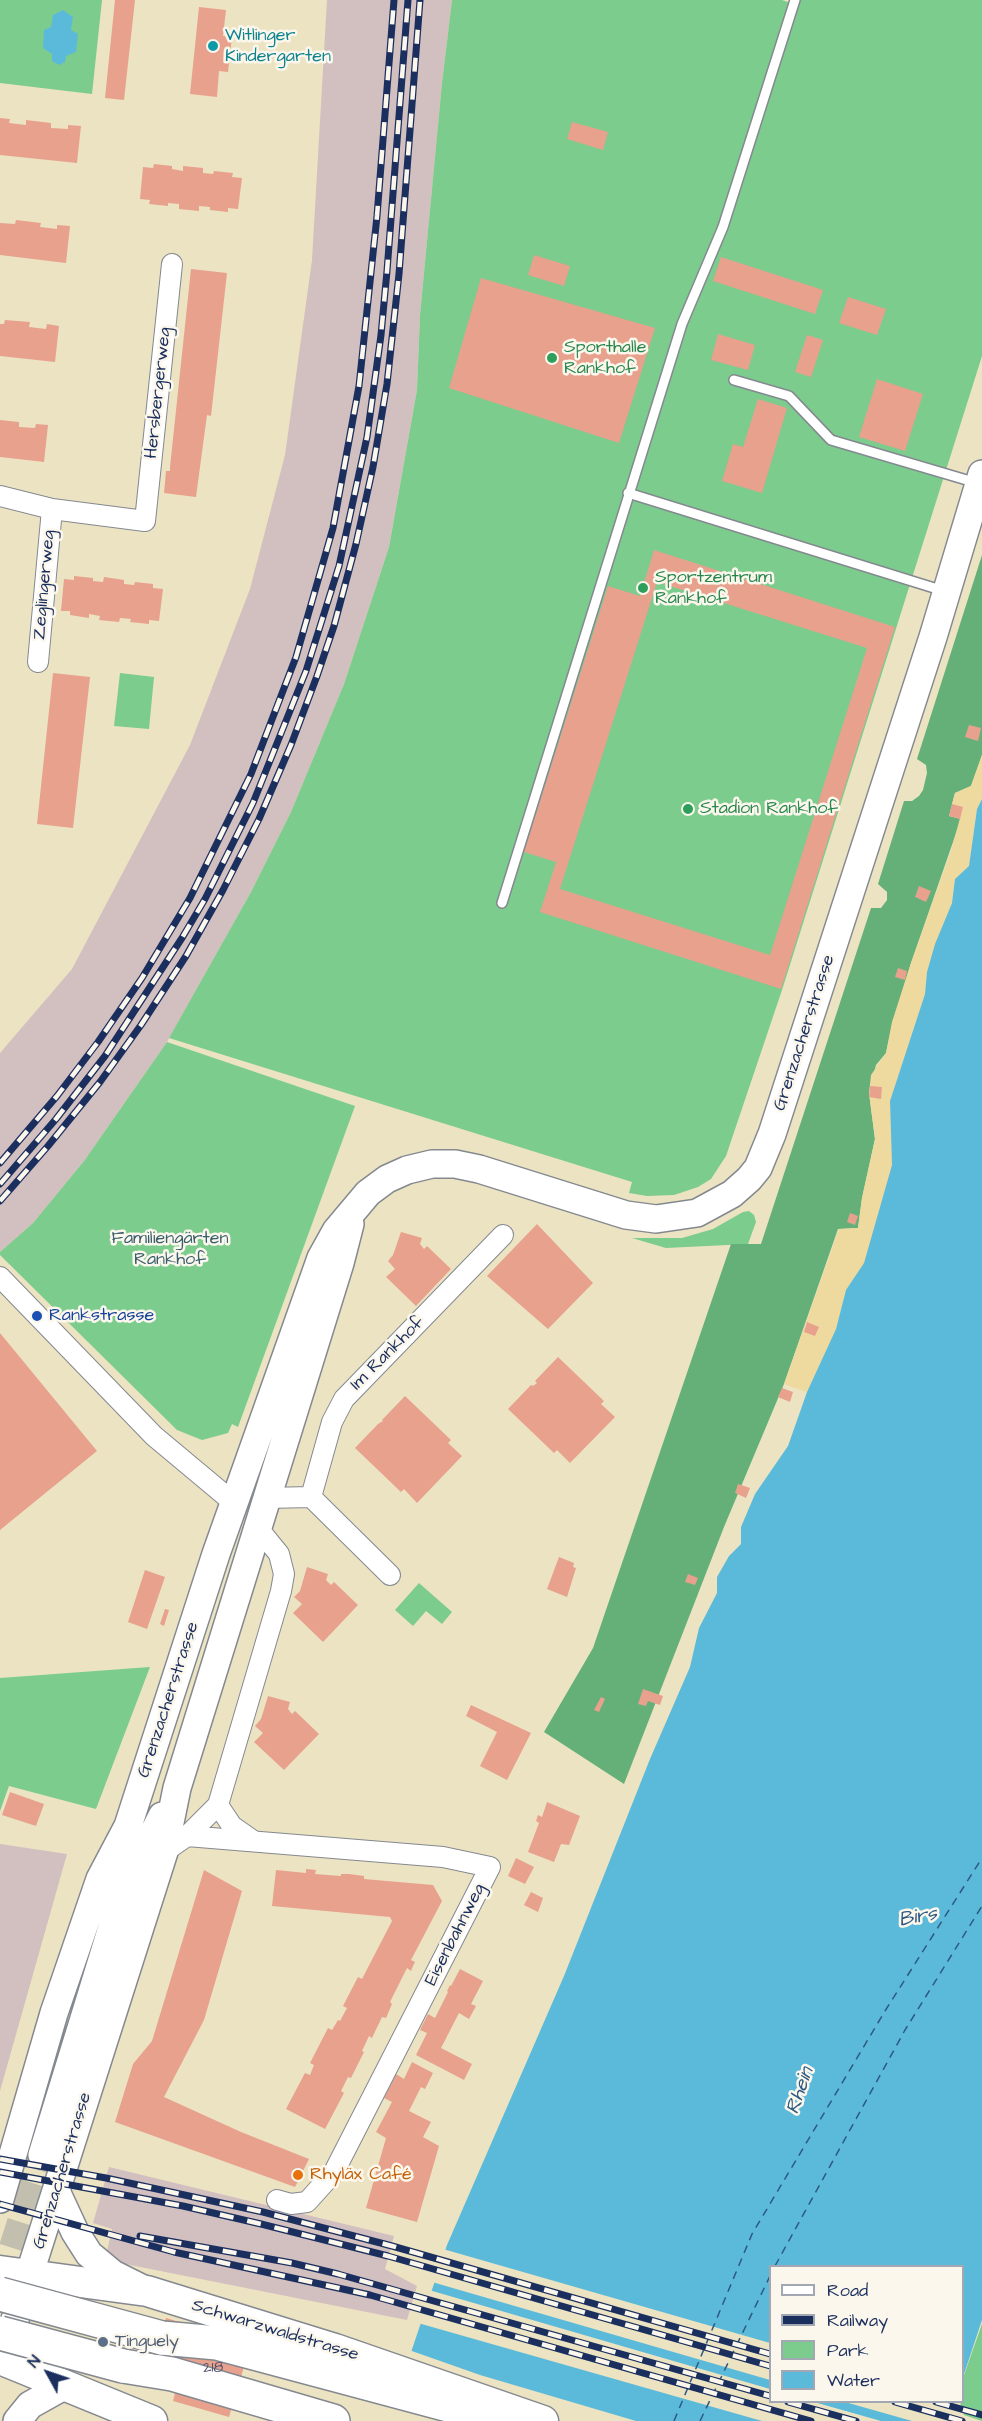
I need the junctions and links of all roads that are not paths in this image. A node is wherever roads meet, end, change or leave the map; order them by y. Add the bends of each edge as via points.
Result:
1 (795, 0) edge
2 (172, 264) dead end
3 (734, 380) dead end
4 (981, 479) edge
5 (628, 493) junction
6 (0, 496) edge
7 (52, 509) junction
8 (947, 592) junction
9 (38, 662) dead end
10 (502, 903) dead end
11 (353, 1208) junction
12 (503, 1235) dead end
13 (0, 1277) edge
14 (311, 1497) junction
15 (266, 1498) junction
16 (233, 1502) junction
17 (257, 1527) junction
18 (390, 1575) dead end
19 (177, 1788) junction
20 (218, 1805) junction
21 (128, 1826) junction
22 (187, 1836) junction
23 (254, 1841) junction
24 (164, 1852) junction
25 (122, 1895) junction
26 (42, 2155) tunnel mouth
27 (56, 2191) junction
28 (0, 2199) edge
29 (277, 2200) dead end
30 (0, 2271) edge
31 (30, 2276) junction
32 (147, 2291) junction
33 (0, 2294) edge
34 (162, 2338) junction
35 (3, 2344) edge
36 (123, 2366) junction
37 (64, 2386) junction
38 (140, 2419) edge
39 (17, 2421) edge
40 (273, 2421) edge
41 (333, 2421) edge
42 (432, 2421) edge
43 (508, 2421) edge
44 (543, 2421) edge

1 - 5 lane via 723,226 681,324
2 - 7 street, Hersbergerweg via 145,521
3 - 4 lane via 789,396 831,440
4 - 8 main road, Grenzacherstrasse
5 - 8 lane
5 - 10 lane
6 - 7 street
7 - 9 street, Zeglingerweg
8 - 11 main road, Grenzacherstrasse via 772,1134 749,1179 732,1194 698,1213 656,1220 626,1215 479,1170 432,1164 387,1179
11 - 15 main road, Grenzacherstrasse via 340,1263
11 - 16 main road, Grenzacherstrasse via 321,1258
12 - 14 street, Im Rankhof via 344,1399 332,1422
13 - 16 street via 154,1436
14 - 15 street
14 - 18 street
15 - 16 main road
15 - 17 main road, Grenzacherstrasse
16 - 17 main road
16 - 21 main road, Grenzacherstrasse
17 - 19 main road, Grenzacherstrasse
17 - 20 street via 279,1554 284,1574
19 - 24 main road, Grenzacherstrasse
19 - 25 main road
20 - 22 street
20 - 23 street via 232,1826
21 - 25 main road
21 - 28 main road, Grenzacherstrasse via 100,1879 61,1990
22 - 23 street, Eisenbahnweg
22 - 24 street
23 - 29 street, Eisenbahnweg via 443,1857 490,1867 334,2172 306,2202 291,2204
24 - 27 main road, Grenzacherstrasse
25 - 26 main road, Grenzacherstrasse
27 - 31 main road, Grenzacherstrasse
27 - 32 main road via 88,2254 114,2274
30 - 31 main road, Schwarzwaldstrasse
31 - 32 main road, Schwarzwaldstrasse
31 - 35 main road, Grenzacherstrasse
32 - 44 main road, Schwarzwaldstrasse via 363,2358
33 - 34 highway, bridge
34 - 42 highway via 213,2357
34 - 43 highway via 217,2343
35 - 36 highway, bridge
35 - 37 main road
36 - 40 highway via 172,2390
36 - 41 highway via 172,2374
37 - 38 main road
37 - 39 main road via 30,2405

